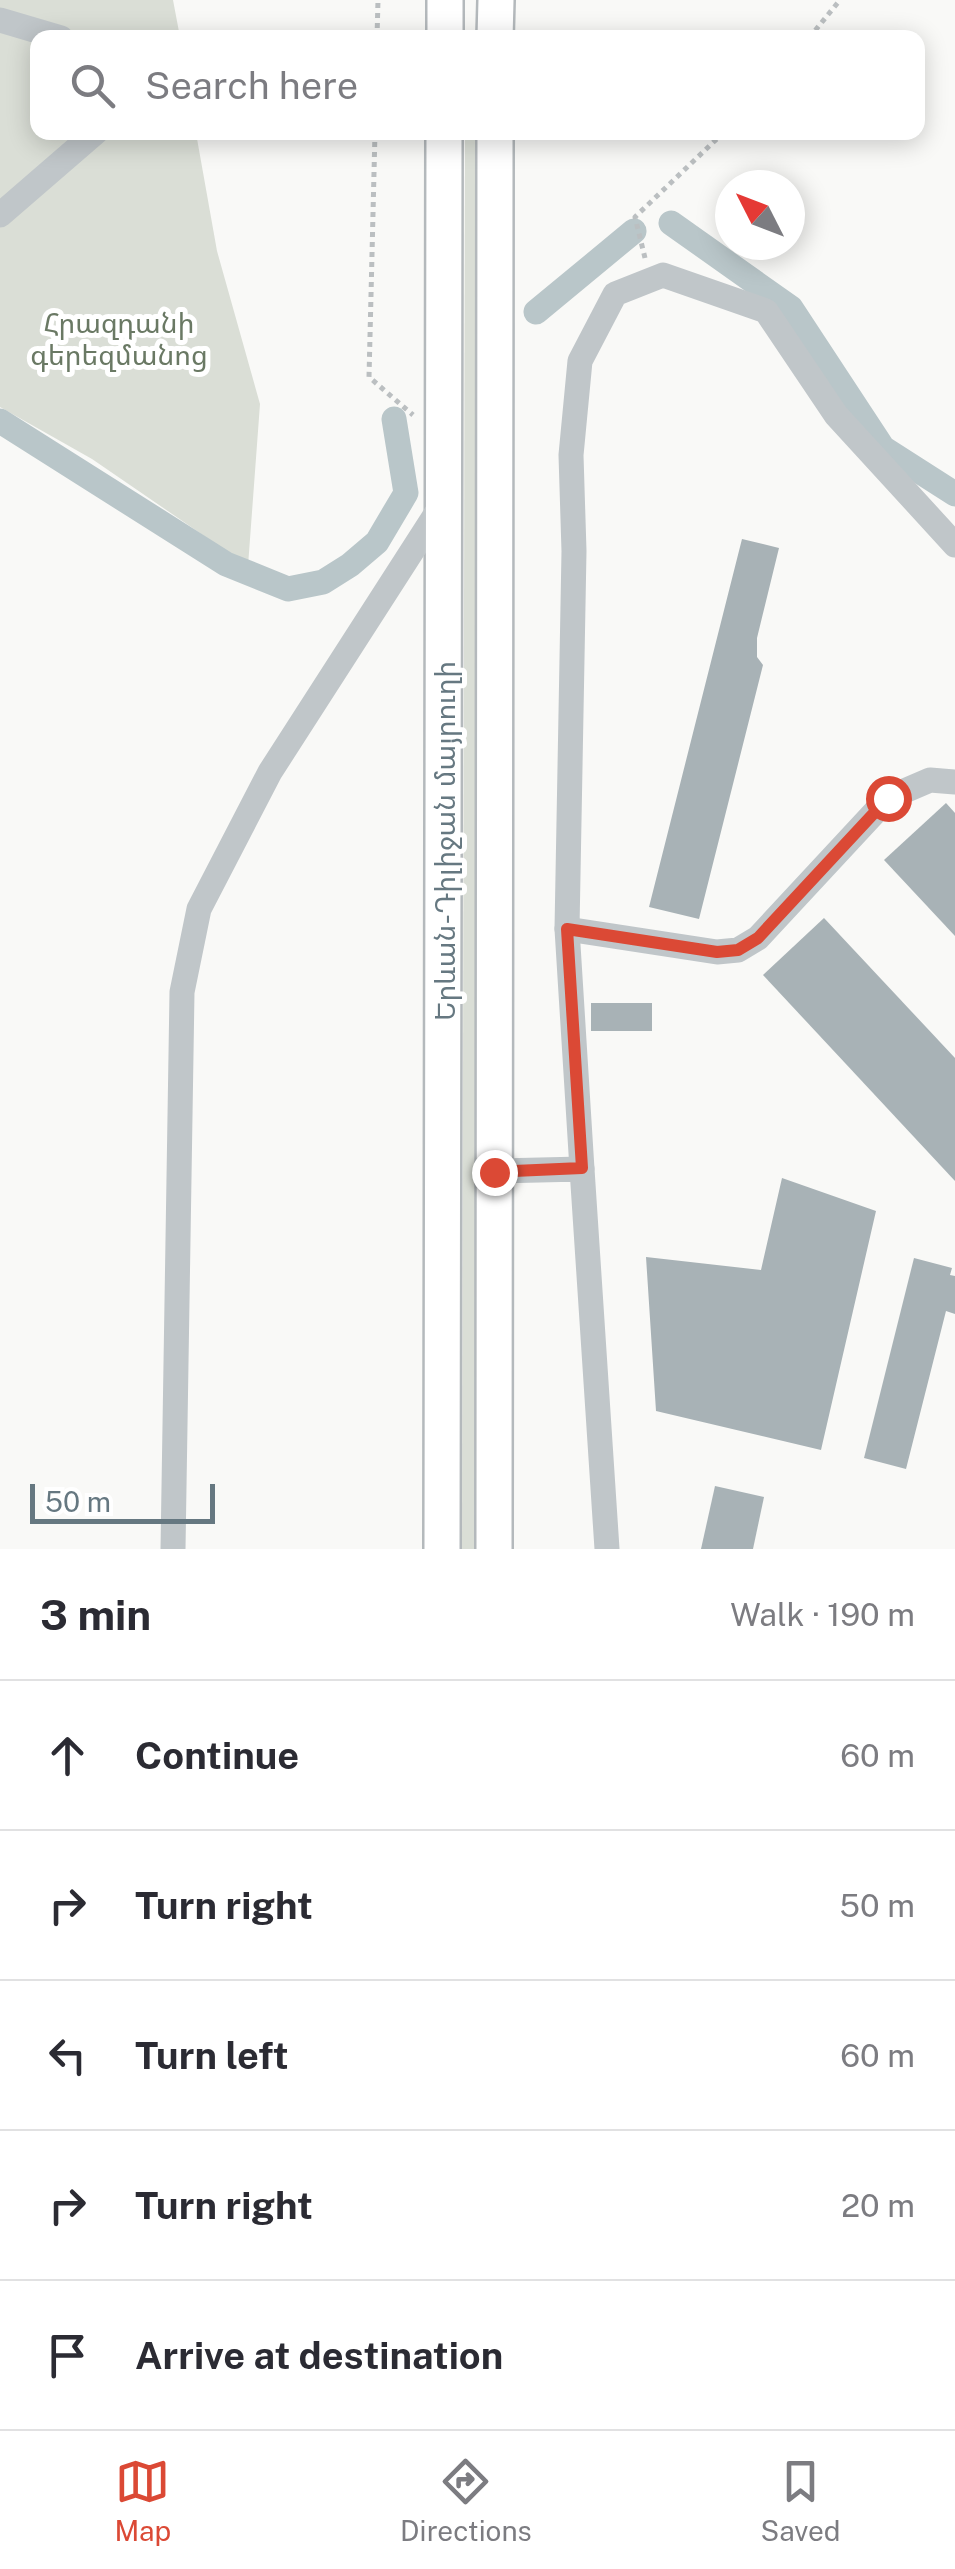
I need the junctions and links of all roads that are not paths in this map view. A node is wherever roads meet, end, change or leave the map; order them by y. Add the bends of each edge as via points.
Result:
1 (445, 0) edge
2 (496, 0) edge
3 (0, 20) edge
4 (34, 30) edge
5 (445, 30) edge
6 (496, 30) edge
7 (87, 140) edge
8 (444, 140) edge
9 (495, 140) edge
10 (0, 216) edge
11 (444, 503) junction
12 (955, 544) edge
13 (955, 782) edge
14 (567, 929) junction
15 (582, 1168) junction
16 (494, 1172) junction
17 (172, 1549) edge
18 (442, 1549) edge
19 (494, 1549) edge
20 (607, 1549) edge

1 - 5 highway
2 - 6 highway
3 - 4 street
7 - 10 street
8 - 11 highway, Երևան-Դիլիջան մայրուղի
9 - 16 highway, Երևան-Դիլիջան մայրուղի
11 - 17 street via 270,772 199,909 182,992
11 - 18 highway, Երևան-Դիլիջան մայրուղի
12 - 14 street via 836,415 766,311 663,275 616,294 580,361 571,455
13 - 14 street via 930,780 888,798 758,938 738,950
14 - 15 street
15 - 16 street
15 - 20 street
16 - 19 highway, Երևան-Դիլիջան մայրուղի

